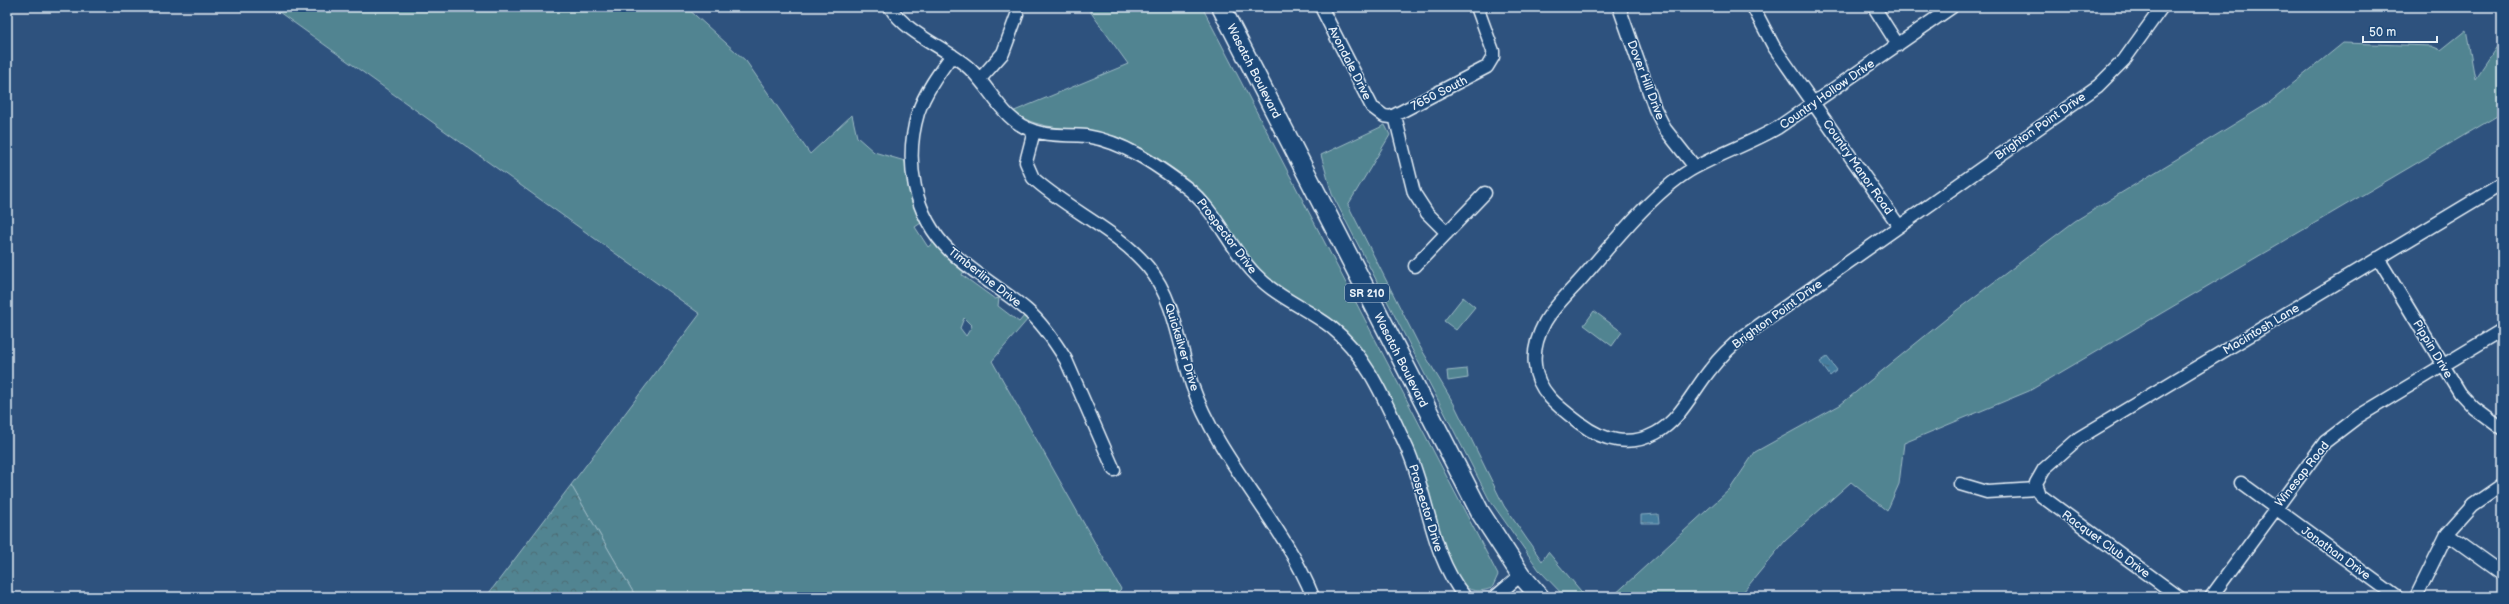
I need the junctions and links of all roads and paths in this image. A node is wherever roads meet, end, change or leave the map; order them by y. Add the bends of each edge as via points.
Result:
1 (890, 7) edge
2 (1221, 7) edge
3 (1321, 7) edge
4 (1477, 7) edge
5 (1619, 7) edge
6 (1753, 7) edge
7 (1874, 7) edge
8 (1952, 7) edge
9 (2162, 7) edge
10 (1017, 15) dead end
11 (1898, 44) junction
12 (952, 55) junction
13 (980, 79) junction
14 (1814, 104) junction
15 (1389, 116) junction
16 (1034, 131) junction
17 (1695, 167) junction
18 (2502, 184) edge
19 (1485, 193) dead end
20 (1899, 226) junction
21 (1447, 233) junction
22 (2378, 258) junction
23 (1415, 266) dead end
24 (2502, 330) edge
25 (2443, 365) junction
26 (2502, 429) edge
27 (1114, 470) dead end
28 (2241, 483) dead end
29 (1960, 484) dead end
30 (2502, 485) edge
31 (2037, 489) junction
32 (2275, 509) junction
33 (2447, 534) junction
34 (2500, 572) dead end
35 (1521, 575) junction
36 (1312, 597) edge
37 (1465, 597) edge
38 (1495, 597) edge
39 (1540, 597) edge
40 (2179, 597) edge
41 (2211, 597) edge
42 (2397, 597) edge
43 (2416, 597) edge

1 - 12 street, Prospector Drive via 909,26
2 - 35 main road, Wasatch Boulevard / SR 210 via 1477,506
3 - 15 street, Avondale Drive via 1372,107
4 - 15 street, 7650 South via 1492,46 1491,62 1483,71
5 - 17 street, Dover Hill Drive via 1655,110 1665,129
6 - 14 street, Country Manor Road via 1774,47
7 - 11 street
8 - 11 street, Country Hollow Drive
9 - 20 street, Brighton Point Drive via 2124,60 2107,78
10 - 13 street via 1002,53
11 - 14 street, Country Hollow Drive
12 - 13 street, Prospector Drive
12 - 27 street, Timberline Drive via 933,82 918,111 911,143 912,172 917,197 933,231 943,244 1027,310 1056,344 1066,360
13 - 16 street, Prospector Drive via 1003,111 1017,123
14 - 17 street, Country Hollow Drive via 1752,142
14 - 20 street, Country Manor Road
15 - 21 street via 1414,193 1426,213
16 - 36 street, Quicksilver Drive via 1026,162 1033,178 1136,255 1158,281 1172,314 1192,384 1214,434 1299,568
16 - 37 street, Prospector Drive via 1086,136 1106,141 1145,158 1205,204 1243,261 1272,290 1345,338 1367,368 1408,450 1444,566
17 - 20 street, Brighton Point Drive via 1656,198 1612,245 1546,320 1539,335 1535,350 1535,366 1543,389 1560,408 1586,428 1613,440 1645,438 1667,426 1731,346
18 - 22 street, Macintosh Lane
19 - 21 street
21 - 23 street
22 - 25 street, Pippin Drive
22 - 31 street, Macintosh Lane via 2079,438 2038,476
24 - 25 street, Winesap Road
25 - 26 street, Pippin Drive via 2466,401
25 - 32 street, Winesap Road via 2342,428 2313,456
28 - 32 street, Jonathan Drive
29 - 31 street via 1987,492
30 - 33 street via 2473,505
31 - 40 street, Racquet Club Drive via 2046,500
32 - 41 street, Winesap Road
32 - 42 street, Jonathan Drive
33 - 34 street
33 - 43 street
35 - 38 street
35 - 39 main road, Wasatch Boulevard / SR 210

